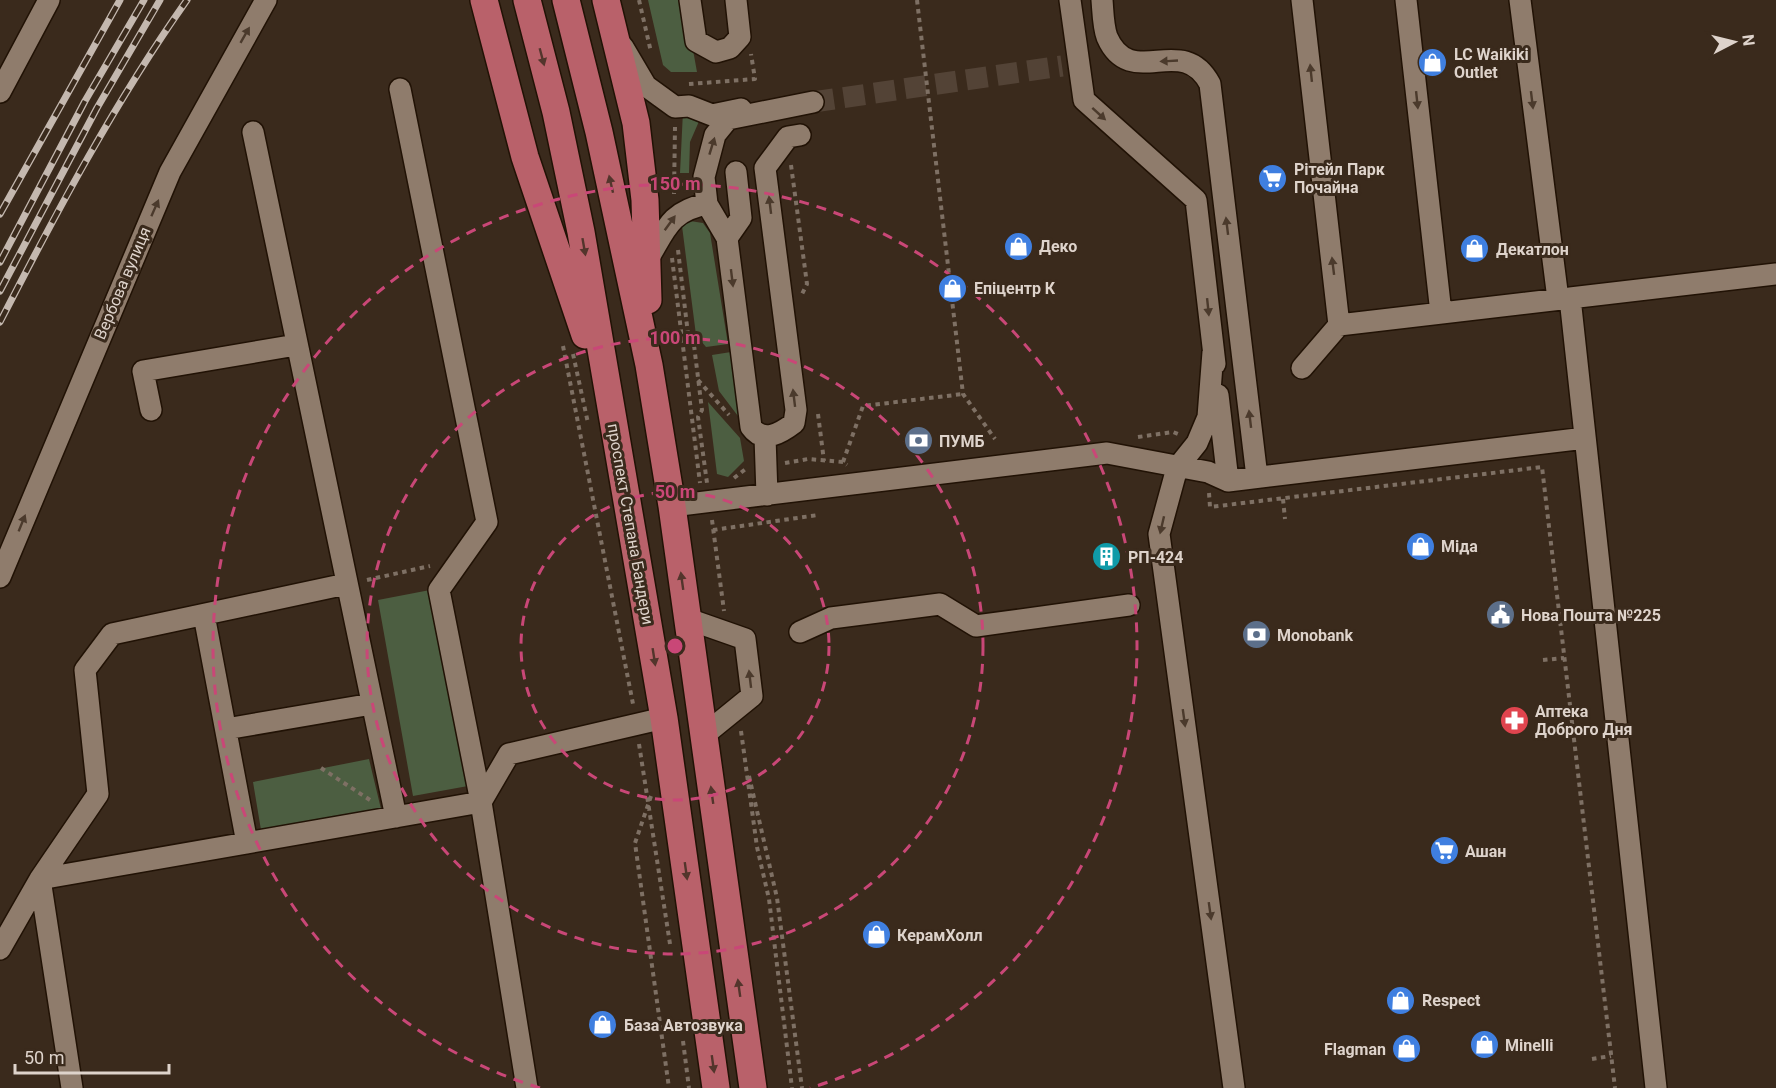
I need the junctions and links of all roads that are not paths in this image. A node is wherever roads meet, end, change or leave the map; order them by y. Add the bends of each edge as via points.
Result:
1 (49, 0) edge
2 (266, 0) edge
3 (484, 0) edge
4 (527, 0) edge
5 (566, 0) edge
6 (606, 0) edge
7 (690, 0) edge
8 (736, 0) edge
9 (1070, 0) edge
10 (1102, 0) edge
11 (1302, 0) edge
12 (1406, 0) edge
13 (1520, 0) edge
14 (614, 33) junction
15 (400, 89) dead end
16 (0, 92) edge
17 (253, 132) dead end
18 (794, 136) road end
19 (765, 168) junction
20 (736, 172) junction
21 (704, 177) junction
22 (707, 204) junction
23 (727, 238) junction
24 (648, 259) junction
25 (1776, 273) edge
26 (1564, 298) junction
27 (1441, 313) junction
28 (1339, 325) junction
29 (296, 345) junction
30 (1213, 352) junction
31 (649, 365) junction
32 (1302, 368) dead end
33 (150, 410) dead end
34 (612, 413) junction
35 (765, 437) junction
36 (1585, 438) junction
37 (1177, 468) junction
38 (1257, 477) junction
39 (1228, 481) junction
40 (767, 495) junction
41 (672, 506) junction
42 (0, 577) edge
43 (346, 584) junction
44 (1129, 605) dead end
45 (204, 615) junction
46 (688, 619) junction
47 (800, 632) dead end
48 (372, 704) junction
49 (648, 722) junction
50 (226, 729) junction
51 (704, 735) junction
52 (481, 802) junction
53 (396, 817) junction
54 (247, 843) junction
55 (40, 879) junction
56 (0, 949) edge
57 (72, 1088) edge
58 (527, 1088) edge
59 (716, 1088) edge
60 (753, 1088) edge
61 (1234, 1088) edge
62 (1656, 1088) edge

1 - 16 street
42 -> 2 street, Вербова вулиця via 170,172
3 - 34 main road via 525,157
4 -> 34 main road, проспект Степана Бандери via 581,232
31 -> 5 main road
6 - 14 main road
7 - 8 street via 696,41 716,52 730,48 740,37
9 -> 30 street via 1069,65 1084,100 1196,201
38 -> 10 street via 1210,84 1202,69 1190,62 1126,60 1106,34
28 -> 11 street
12 -> 27 street
13 -> 26 street
21 -> 14 street via 715,135 729,119 813,102 761,105 712,115 689,106 675,107 646,86
14 - 24 main road via 636,123
15 - 52 street via 487,522 439,590
17 - 29 street
18 - 19 street
19 - 20 street
35 -> 19 street via 794,423 796,410
20 - 21 street
20 - 23 street via 741,218
21 - 22 street
22 - 23 street
24 -> 22 street via 673,216
23 -> 35 street via 751,427
24 - 31 main road
25 - 26 street
26 - 27 street
26 - 36 street
27 - 28 street
28 - 32 street
29 - 33 street via 143,371
29 - 43 street
30 - 37 street via 1208,417 1197,443
30 - 39 street
31 - 41 main road
34 -> 49 main road, проспект Степана Бандери
35 - 40 street
36 - 38 street
36 - 62 street
37 - 39 street via 1208,472
37 - 40 street via 1107,453
37 -> 61 street via 1160,534
38 - 39 street
40 - 41 street
46 -> 41 main road
43 - 45 street
43 - 48 street
44 - 47 street via 976,626 940,604 831,618
45 - 50 street
45 - 55 street via 112,634 85,670 98,794
46 - 51 main road
51 -> 46 street via 752,696 745,639
48 - 50 street
48 - 53 street
49 - 52 street via 509,754
49 -> 59 main road, проспект Степана Бандери
50 - 54 street
60 -> 51 main road
52 - 53 street
52 - 58 street
53 - 54 street
54 - 55 street
55 - 56 street
55 - 57 street

